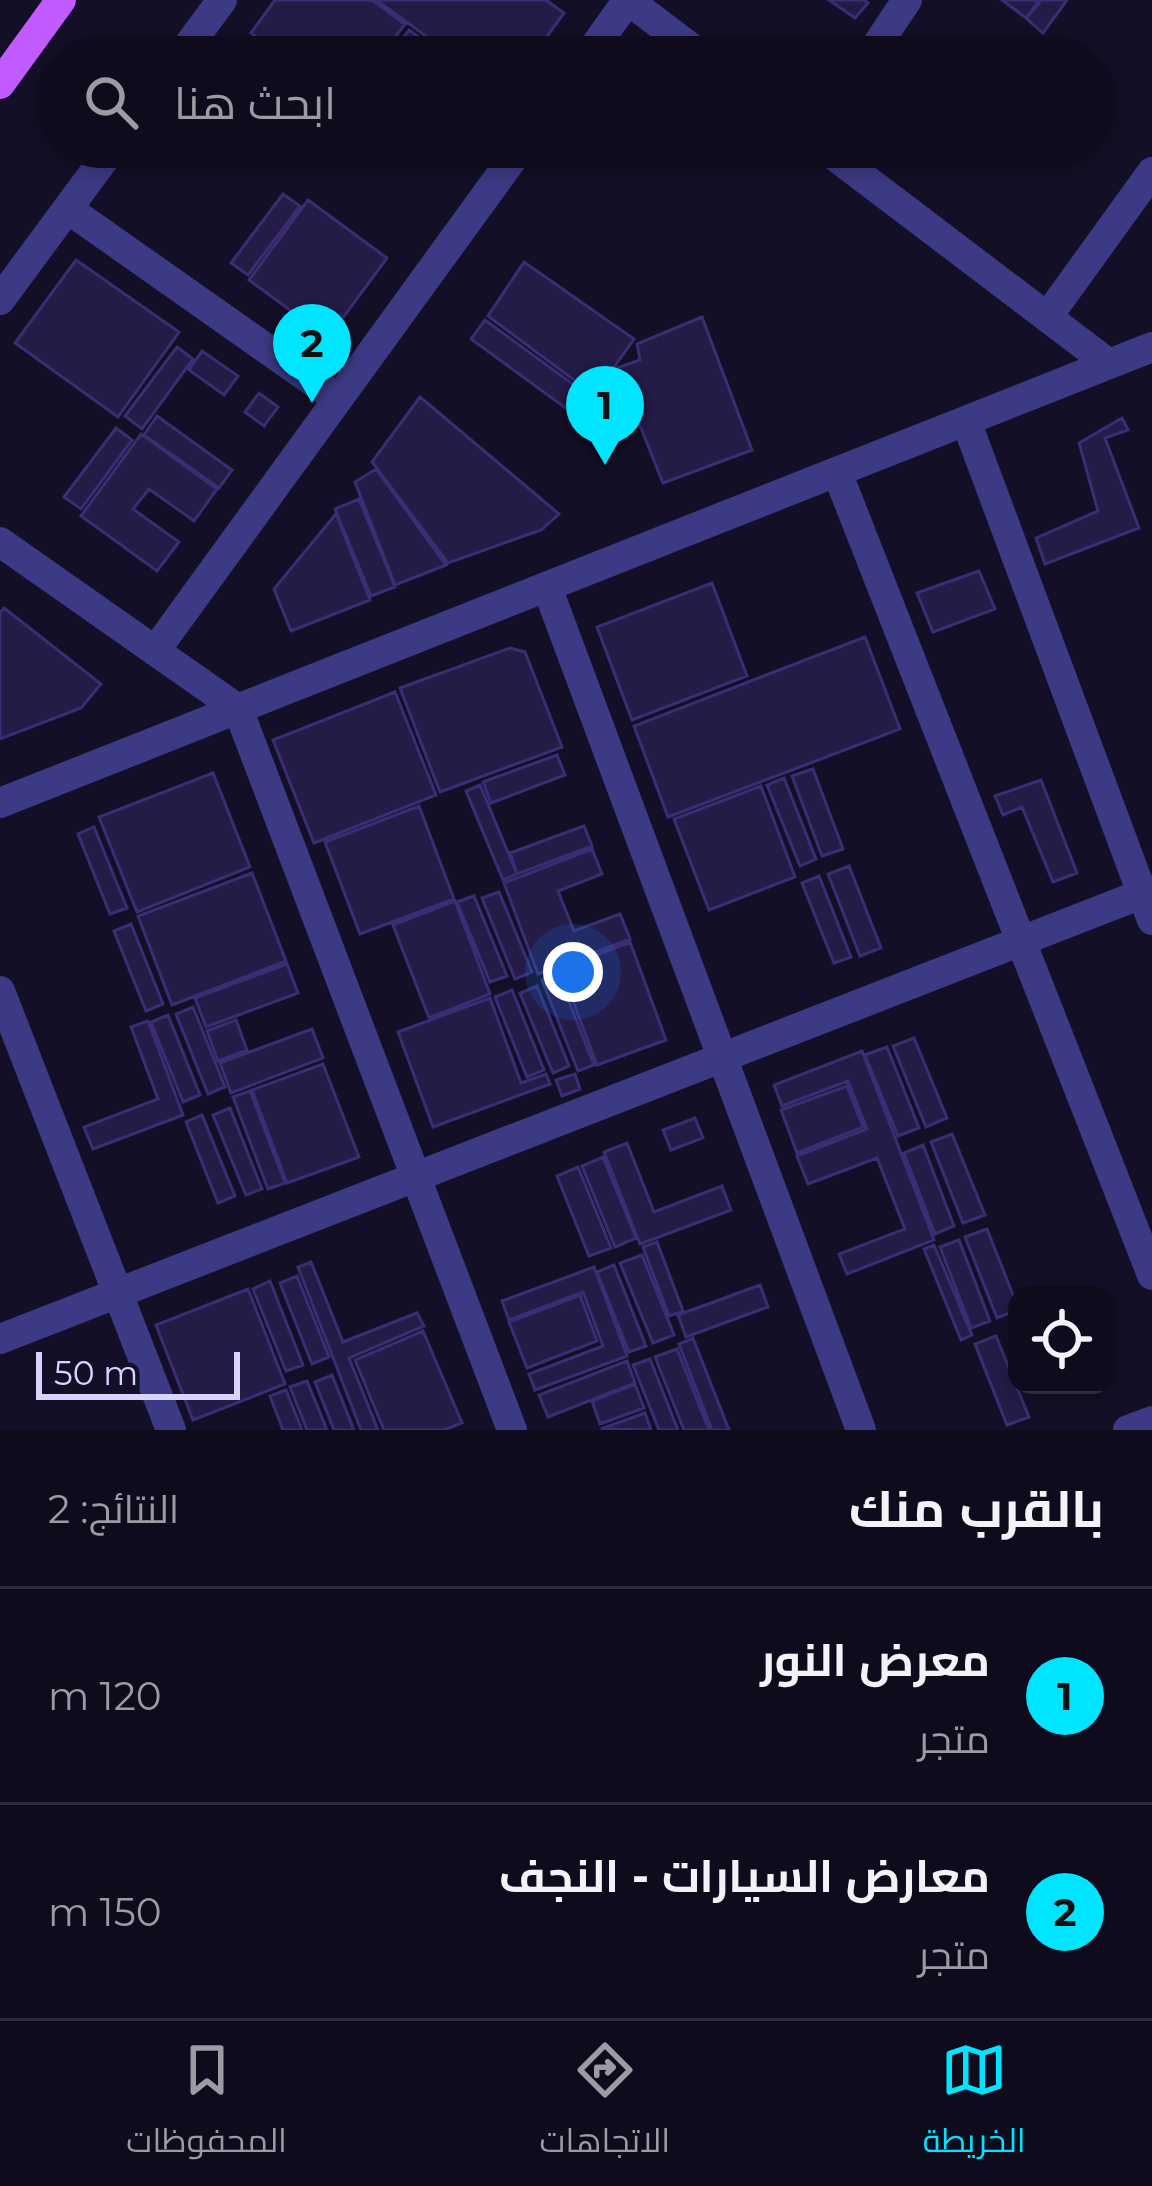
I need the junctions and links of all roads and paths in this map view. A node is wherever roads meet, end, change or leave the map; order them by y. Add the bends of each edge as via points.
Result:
1 (62, 0) edge
2 (222, 0) edge
3 (628, 0) edge
4 (908, 0) edge
5 (195, 36) edge
6 (601, 36) edge
7 (676, 36) edge
8 (883, 36) edge
9 (0, 84) edge
10 (98, 168) edge
11 (506, 168) edge
12 (851, 168) edge
13 (1152, 172) edge
14 (68, 209) junction
15 (0, 300) edge
16 (1048, 316) junction
17 (1152, 347) edge
18 (1109, 364) junction
19 (338, 400) junction
20 (966, 421) junction
21 (837, 472) junction
22 (0, 542) edge
23 (547, 587) junction
24 (155, 651) junction
25 (238, 709) junction
26 (0, 803) edge
27 (1149, 901) edge
28 (1021, 941) junction
29 (0, 991) edge
30 (722, 1058) junction
31 (416, 1177) junction
32 (1152, 1275) edge
33 (118, 1294) junction
34 (0, 1340) edge
35 (1152, 1421) edge
36 (170, 1430) edge
37 (512, 1430) edge
38 (861, 1430) edge
39 (1128, 1430) edge

1 - 9 main road
2 - 5 street
3 - 6 street
3 - 7 street
4 - 8 street
10 - 14 street
11 - 19 street
12 - 16 street
13 - 16 street
14 - 15 street
14 - 19 street
16 - 18 street
17 - 18 street
18 - 20 street
19 - 24 street
20 - 21 street
20 - 27 street
21 - 23 street
21 - 28 street
22 - 24 street
23 - 25 street
23 - 30 street
24 - 25 street
25 - 26 street
25 - 31 street
27 - 28 street
28 - 30 street
28 - 32 street
29 - 33 street
30 - 31 street
30 - 38 street
31 - 33 street
31 - 37 street
33 - 34 street
33 - 36 street
35 - 39 street

